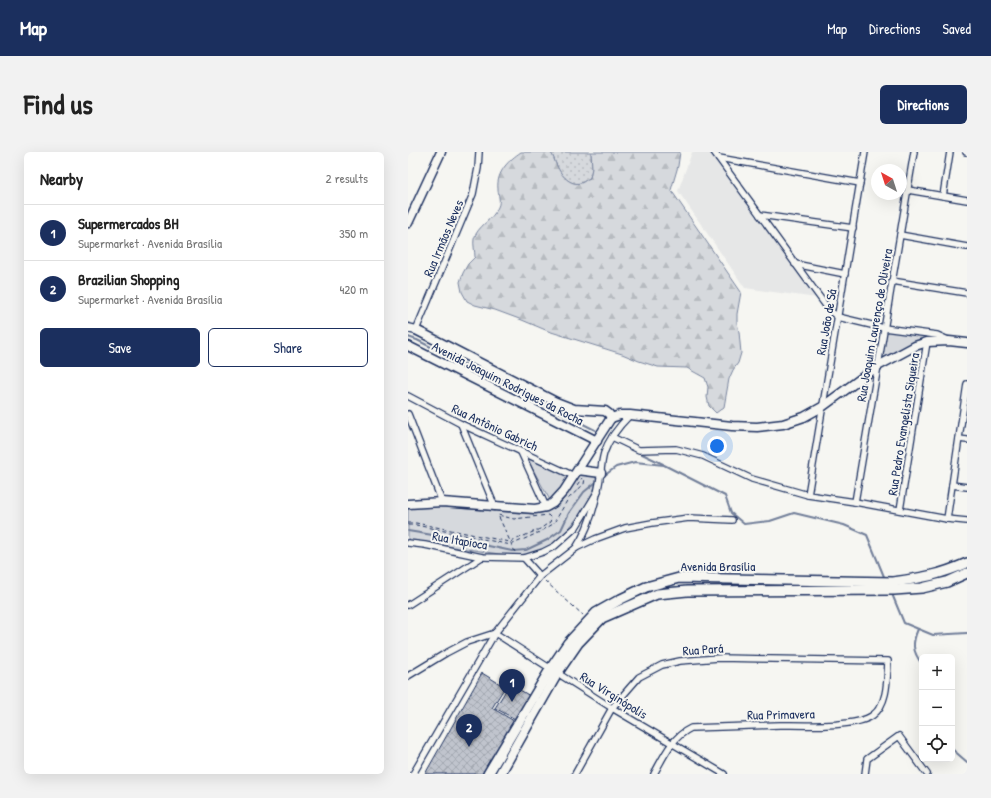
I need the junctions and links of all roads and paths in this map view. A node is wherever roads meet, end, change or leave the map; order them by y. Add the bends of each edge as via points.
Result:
1 (441, 152) edge
2 (478, 152) edge
3 (714, 152) edge
4 (865, 152) edge
5 (914, 152) edge
6 (950, 152) edge
7 (719, 158) junction
8 (860, 183) junction
9 (908, 190) junction
10 (943, 196) junction
11 (967, 200) edge
12 (760, 215) junction
13 (408, 223) edge
14 (853, 228) junction
15 (900, 235) junction
16 (967, 247) edge
17 (795, 264) junction
18 (845, 274) junction
19 (892, 281) junction
20 (967, 293) edge
21 (838, 318) junction
22 (884, 328) junction
23 (412, 329) edge
24 (949, 341) junction
25 (927, 342) junction
26 (967, 343) edge
27 (408, 346) edge
28 (878, 366) junction
29 (967, 384) edge
30 (966, 392) edge
31 (408, 396) edge
32 (822, 407) junction
33 (408, 414) edge
34 (630, 415) junction
35 (611, 418) junction
36 (461, 424) junction
37 (615, 431) junction
38 (612, 437) junction
39 (959, 439) junction
40 (967, 440) edge
41 (597, 441) junction
42 (521, 452) junction
43 (576, 473) junction
44 (601, 473) junction
45 (952, 485) junction
46 (967, 487) edge
47 (575, 488) dead end
48 (598, 491) junction
49 (570, 494) dead end
50 (808, 496) junction
51 (565, 500) dead end
52 (442, 502) junction
53 (855, 502) junction
54 (408, 504) edge
55 (495, 507) junction
56 (547, 510) junction
57 (900, 510) junction
58 (530, 515) dead end
59 (947, 519) junction
60 (732, 520) dead end
61 (967, 521) edge
62 (408, 524) edge
63 (510, 542) junction
64 (408, 543) edge
65 (511, 545) junction
66 (576, 548) junction
67 (514, 550) dead end
68 (482, 557) junction
69 (524, 558) junction
70 (967, 563) edge
71 (967, 573) edge
72 (540, 576) junction
73 (827, 586) junction
74 (408, 605) edge
75 (589, 620) junction
76 (494, 633) junction
77 (888, 662) joint
78 (554, 670) junction
79 (408, 676) edge
80 (612, 708) junction
81 (672, 743) junction
82 (413, 774) edge
83 (488, 774) edge
84 (500, 774) edge
85 (575, 774) edge
86 (654, 774) edge
87 (724, 774) edge
88 (865, 774) edge
89 (927, 774) edge

1 - 13 street
2 - 23 street, Rua Irmãos Neves via 474,194
3 - 7 street
4 - 8 street, Rua João de Sá
5 - 9 street, Rua Joaquim Lourenço de Oliveira
6 - 10 street
7 - 8 street
7 - 12 street
8 - 14 street, Rua João de Sá
9 - 10 street
9 - 15 street, Rua Joaquim Lourenço de Oliveira
10 - 11 street
12 - 14 street
12 - 17 street
14 - 18 street, Rua João de Sá
15 - 16 street
15 - 19 street, Rua Joaquim Lourenço de Oliveira
17 - 18 street
17 - 21 street
18 - 21 street, Rua João de Sá
19 - 20 street
19 - 22 street, Rua Joaquim Lourenço de Oliveira
21 - 22 street
21 - 32 street, Rua João de Sá
22 - 24 street via 937,335
22 - 28 street, Rua Joaquim Lourenço de Oliveira
23 - 35 street, Avenida Joaquim Rodrigues da Rocha via 556,402 574,409 605,411
24 - 25 street
24 - 26 street
25 - 28 street via 914,346
25 - 57 street, Rua Pedro Evangelista Siqueira
27 - 41 street, Avenida Joaquim Rodrigues da Rocha
28 - 32 street
28 - 53 street, Rua Joaquim Lourenço de Oliveira
29 - 30 street
30 - 39 street
31 - 36 street, Rua Antônio Gabrich
32 - 34 street via 783,424 757,427
32 - 50 street, Rua João de Sá
33 - 52 street
34 - 35 street
34 - 37 street
35 - 37 street
35 - 41 street
36 - 42 street, Rua Antônio Gabrich
36 - 55 street
37 - 38 street
38 - 44 street via 604,453
38 - 50 street via 639,450 676,449 703,456 752,479
39 - 40 street
39 - 45 street
41 - 43 street
42 - 43 street, Rua Antônio Gabrich
42 - 56 street
43 - 44 street
43 - 56 street
44 - 48 street
45 - 46 street
45 - 59 street
47 - 65 path via 584,477 584,484 568,499 553,524
48 - 66 street via 593,513
48 - 69 street, Rua Itapioca via 576,527 555,546
49 - 51 path
50 - 53 street
52 - 54 street
52 - 55 street
53 - 57 street
55 - 56 street
56 - 58 path
57 - 59 street
59 - 61 street
60 - 66 street via 689,518 652,523 625,528
62 - 63 path via 416,523
62 - 65 path
63 - 63 path via 540,529 550,522 550,517 548,515 514,519 498,515
63 - 65 path
64 - 68 street, Rua Itapioca
65 - 67 path
66 - 72 street
68 - 69 street, Rua Itapioca
68 - 74 street
69 - 72 street
70 - 73 main road, Avenida Brasília via 945,573 920,579
71 - 73 main road, Avenida Brasília via 947,582 922,588 894,590
72 - 75 path
72 - 76 street
73 - 75 main road, Avenida Brasília via 725,578 679,578 646,587 596,613
73 - 78 main road, Avenida Brasília via 657,594 602,618
75 - 78 main road, Avenida Brasília via 568,643
76 - 78 street, Rua Virginópolis
76 - 79 street via 467,642
76 - 82 street
77 - 80 street, Rua Pará via 719,658 680,661 662,665 638,678
77 - 81 street, Rua Primavera via 883,702 873,715 861,721 691,728 682,732
78 - 80 street, Rua Virginópolis
78 - 83 main road, Avenida Brasília
78 - 84 main road, Avenida Brasília
80 - 81 street, Rua Virginópolis
80 - 85 street, Rua Pará
81 - 86 street, Rua Primavera
81 - 87 street, Rua Virginópolis
88 - 89 street via 867,759 898,736

